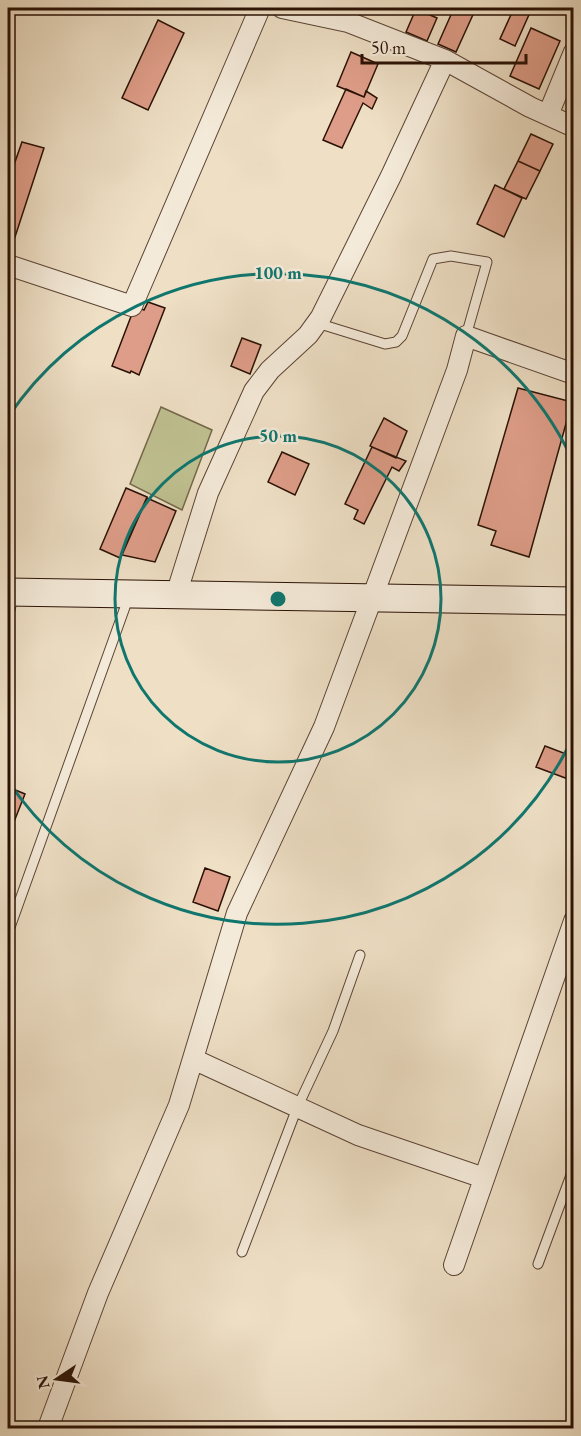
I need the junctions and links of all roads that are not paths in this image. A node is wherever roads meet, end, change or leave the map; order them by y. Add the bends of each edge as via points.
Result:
1 (260, 8) edge
2 (282, 8) edge
3 (573, 52) edge
4 (445, 60) junction
5 (548, 115) junction
6 (573, 127) edge
7 (8, 265) edge
8 (317, 323) junction
9 (466, 336) junction
10 (573, 374) edge
11 (130, 594) junction
12 (176, 595) junction
13 (371, 598) junction
14 (10, 600) edge
15 (573, 601) edge
16 (573, 921) edge
17 (8, 933) edge
18 (360, 955) dead end
19 (193, 1059) junction
20 (297, 1108) junction
21 (573, 1167) edge
22 (484, 1178) junction
23 (242, 1252) dead end
24 (538, 1264) dead end
25 (454, 1265) dead end
26 (48, 1428) edge

1 - 7 street via 132,306
2 - 4 street via 348,22
3 - 5 street
4 - 5 street
4 - 8 street
5 - 6 street
8 - 9 lane via 385,344 396,342 402,336 433,259 451,256 487,262
8 - 12 street via 254,391 208,493
9 - 10 street
9 - 13 street via 457,370
11 - 12 main road
11 - 14 main road
11 - 17 lane
12 - 13 main road
13 - 15 main road
13 - 19 street via 324,727 237,913
16 - 22 street
18 - 20 lane via 333,1031
19 - 20 street
19 - 26 street via 179,1105 98,1293
20 - 22 street via 358,1135
20 - 23 lane
21 - 24 lane
22 - 25 street

